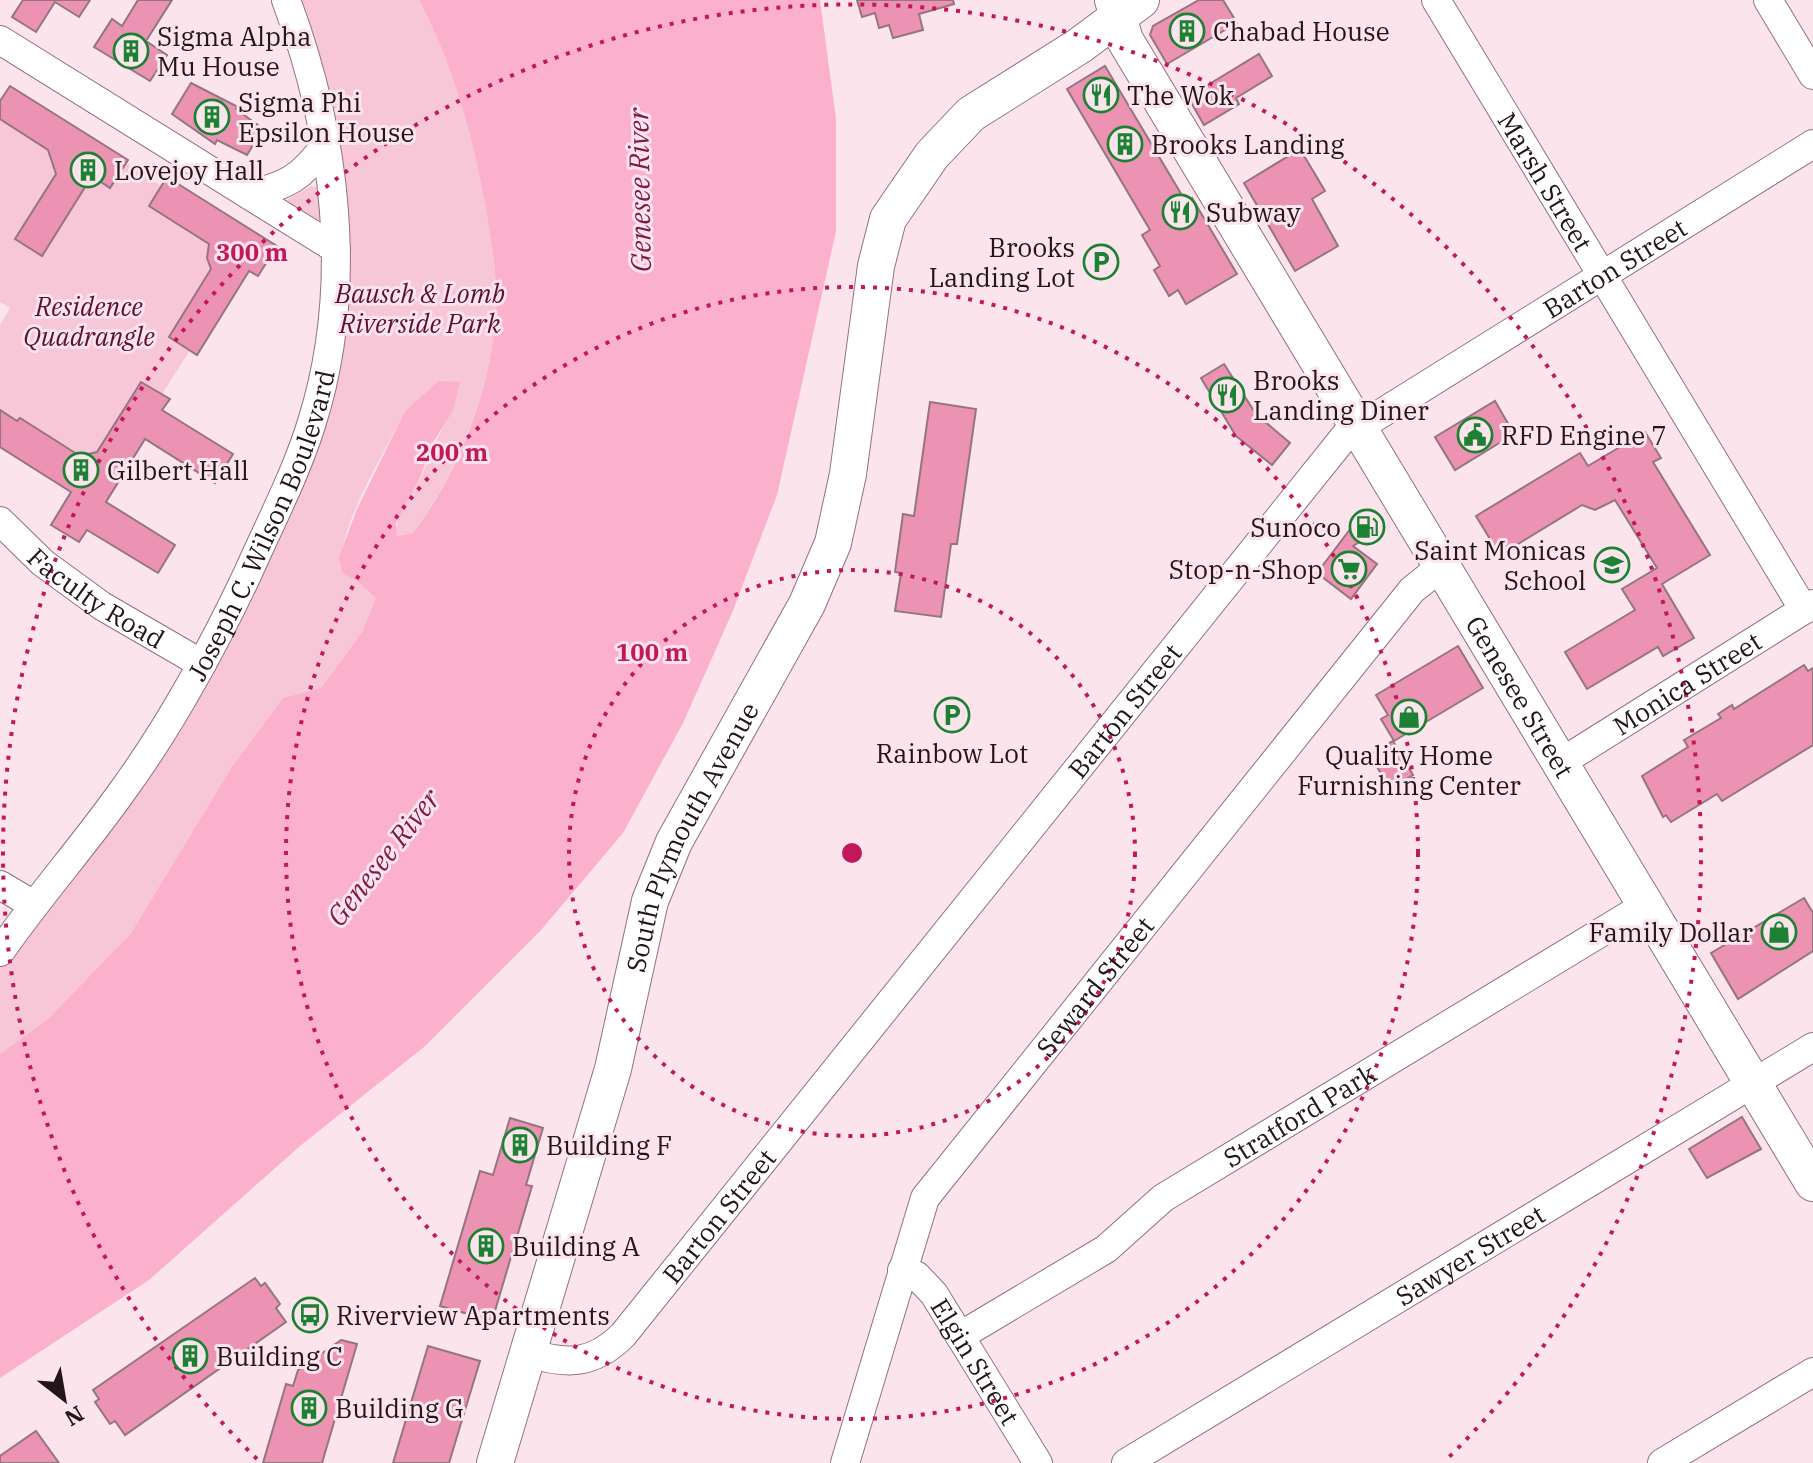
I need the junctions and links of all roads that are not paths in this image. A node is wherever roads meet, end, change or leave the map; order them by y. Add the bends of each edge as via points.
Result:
1 (286, 0) edge
2 (1436, 0) edge
3 (1768, 0) edge
4 (1124, 5) edge
5 (0, 40) edge
6 (1813, 75) edge
7 (1813, 144) edge
8 (325, 145) junction
9 (249, 195) junction
10 (336, 249) junction
11 (1600, 276) junction
12 (1358, 426) junction
13 (0, 521) edge
14 (1442, 566) junction
15 (1808, 607) edge
16 (202, 664) junction
17 (1560, 763) junction
18 (0, 885) edge
19 (32, 904) junction
20 (1646, 905) junction
21 (0, 933) edge
22 (0, 952) edge
23 (1813, 1047) edge
24 (1753, 1083) junction
25 (1813, 1183) edge
26 (902, 1270) junction
27 (960, 1336) junction
28 (528, 1353) junction
29 (1813, 1372) edge
30 (495, 1463) edge
31 (845, 1463) edge
32 (1038, 1463) edge
33 (1126, 1463) edge
34 (1662, 1463) edge

1 - 8 street, Joseph C. Wilson Boulevard
2 - 11 street, Marsh Street
3 - 6 street
4 - 12 main road, Genesee Street via 1125,40
4 - 28 main road, South Plymouth Avenue via 1079,46 971,114 932,155 888,219 833,543 807,604 691,810 653,891 613,1069
5 - 9 street
7 - 11 street, Barton Street
8 - 9 street via 307,172
8 - 10 street, Joseph C. Wilson Boulevard
9 - 10 street
10 - 16 street, Joseph C. Wilson Boulevard via 330,336 312,421 271,523
11 - 12 street, Barton Street
11 - 15 street, Marsh Street
12 - 14 main road, Genesee Street
12 - 28 street, Barton Street via 1333,450 623,1335 599,1356 580,1362
13 - 16 street, Faculty Road via 43,563 102,606
14 - 17 main road, Genesee Street
14 - 26 street, Seward Street via 1412,590 930,1191
15 - 17 street, Monica Street
16 - 19 street, Joseph C. Wilson Boulevard via 121,794
17 - 20 main road, Genesee Street
18 - 19 street
19 - 21 street, Joseph C. Wilson Boulevard
19 - 22 street, Joseph C. Wilson Boulevard
20 - 24 main road, Genesee Street
20 - 27 street, Stratford Park via 1163,1198 1106,1249
23 - 24 street, Sawyer Street
24 - 25 main road, Genesee Street
24 - 33 street, Sawyer Street
26 - 27 street, Elgin Street via 925,1282
26 - 31 street, Seward Street
27 - 32 street, Elgin Street
28 - 30 main road, South Plymouth Avenue
29 - 34 street

